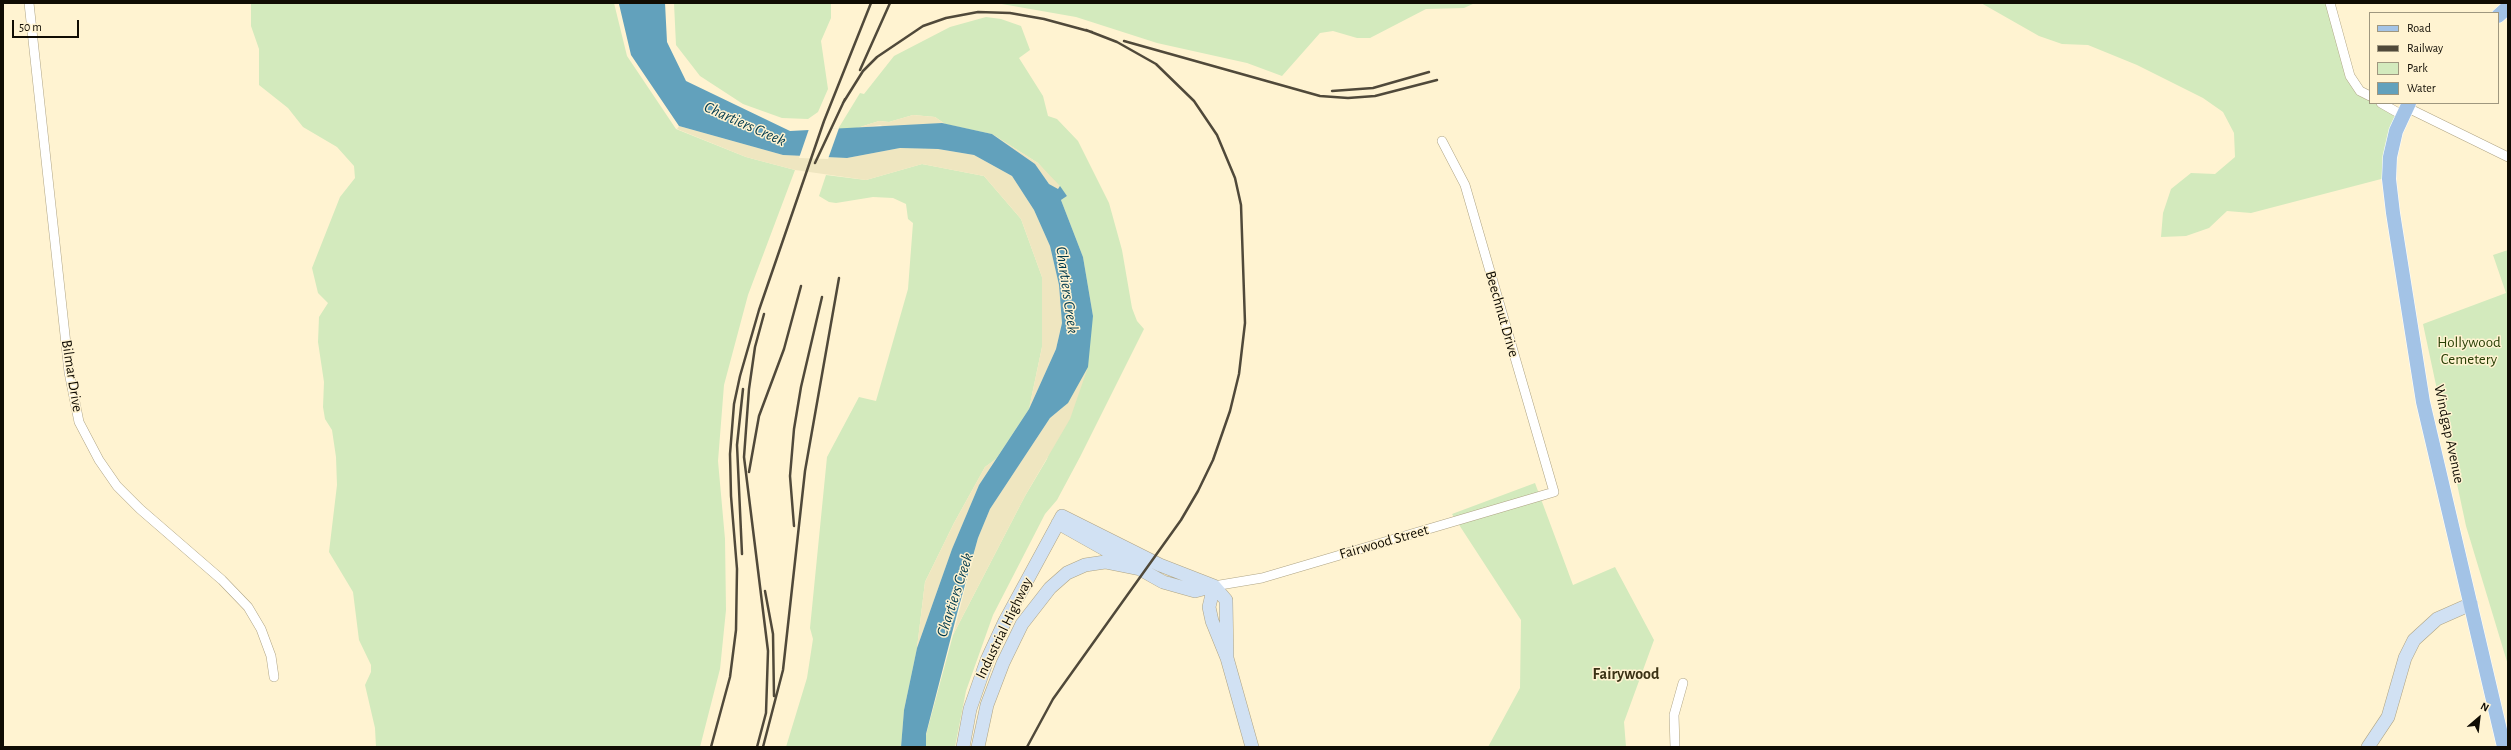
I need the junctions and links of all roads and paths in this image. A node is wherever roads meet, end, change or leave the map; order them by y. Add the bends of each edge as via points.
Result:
1 (29, 3) edge
2 (2330, 3) edge
3 (2508, 7) edge
4 (2499, 15) edge
5 (2369, 96) edge
6 (2386, 104) edge
7 (2406, 108) edge
8 (1442, 141) dead end
9 (2508, 157) edge
10 (1554, 492) joint
11 (1060, 519) junction
12 (1140, 569) junction
13 (1214, 586) junction
14 (2471, 604) junction
15 (274, 678) dead end
16 (1683, 683) dead end
17 (962, 747) edge
18 (978, 747) edge
19 (1252, 747) edge
20 (1675, 747) edge
21 (2368, 747) edge
22 (2504, 747) edge

1 - 15 street, Bilmar Drive via 69,372 79,422 99,461 117,486 222,580 248,607 261,629
2 - 5 street via 2350,76 2360,91
3 - 4 main road
6 - 7 street
7 - 9 street
7 - 14 main road, Windgap Avenue via 2390,157 2390,190 2423,402
8 - 10 street, Beechnut Drive via 1465,185
10 - 13 street, Fairwood Street via 1262,578
11 - 12 street, Fairwood Street
11 - 13 street via 1160,565
11 - 17 street, Industrial Highway via 987,660 972,704
12 - 13 street, Fairwood Street via 1163,582 1187,590 1195,591
12 - 18 street, Industrial Highway via 1105,562 1075,569 1050,588 1022,624 995,683
13 - 19 street via 1226,600 1227,658
14 - 21 street via 2437,619 2414,640 2404,658 2388,717
14 - 22 main road, Windgap Avenue
16 - 20 street via 1674,715

